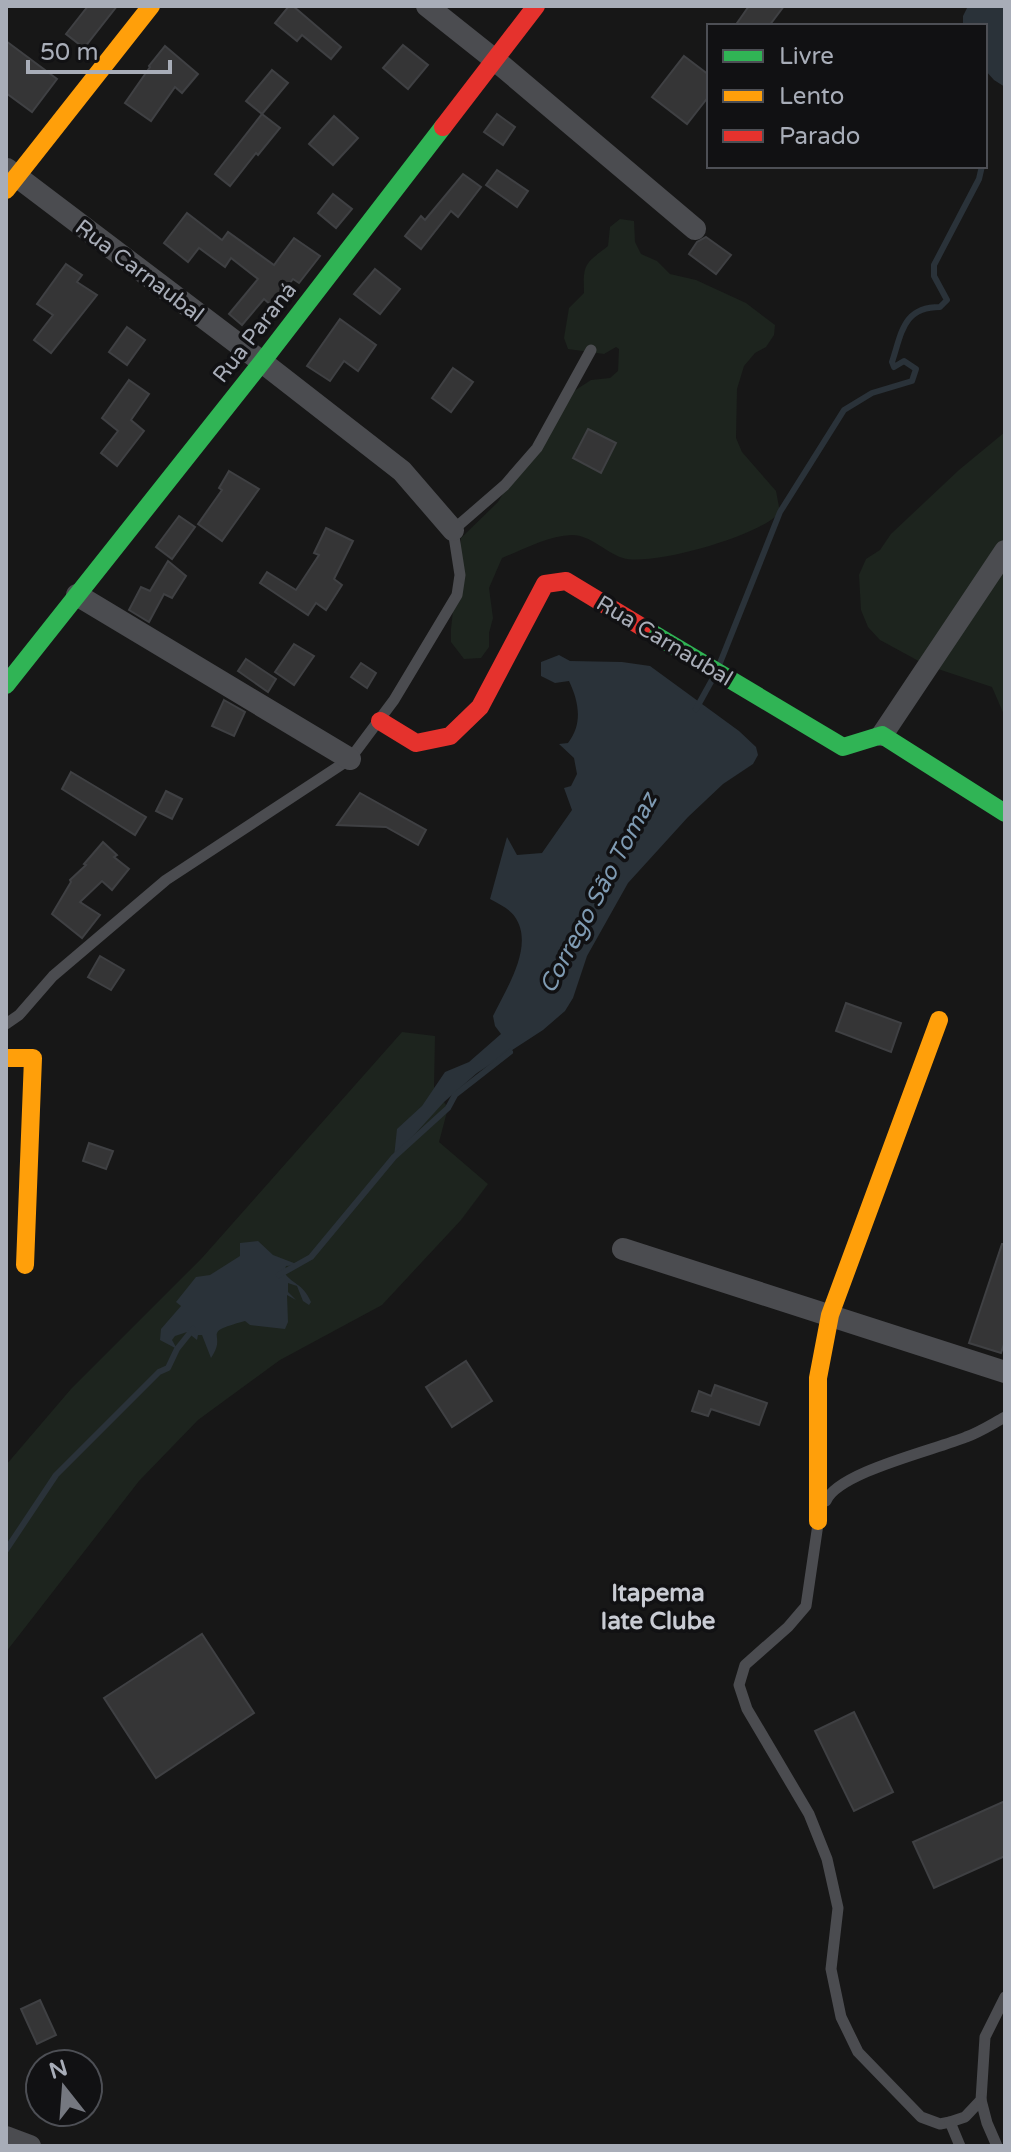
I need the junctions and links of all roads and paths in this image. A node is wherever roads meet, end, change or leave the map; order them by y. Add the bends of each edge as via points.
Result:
1 (151, 6) edge
2 (427, 6) edge
3 (536, 6) edge
4 (495, 60) junction
5 (10, 179) edge
6 (695, 229) dead end
7 (591, 350) dead end
8 (262, 362) junction
9 (453, 530) junction
10 (1005, 551) edge
11 (77, 595) junction
12 (6, 685) edge
13 (380, 721) junction
14 (882, 735) junction
15 (350, 759) junction
16 (1005, 813) edge
17 (939, 1020) dead end
18 (6, 1024) edge
19 (6, 1058) edge
20 (623, 1249) dead end
21 (25, 1265) dead end
22 (830, 1315) junction
23 (1005, 1372) edge
24 (1005, 1417) edge
25 (818, 1521) junction
26 (1005, 1997) edge
27 (981, 2100) junction
28 (950, 2122) junction
29 (6, 2137) edge
30 (30, 2146) edge
31 (960, 2146) edge
32 (997, 2146) edge

1 - 5 street
2 - 4 street
3 - 4 street, Rua Paraná
4 - 6 street
4 - 8 street, Rua Paraná
5 - 8 street, Rua Carnaubal
7 - 9 lane via 537,448 505,485
8 - 9 street, Rua Carnaubal via 402,471
8 - 11 street, Rua Paraná
9 - 13 lane via 460,575 457,595
10 - 14 street
11 - 12 street, Rua Paraná
11 - 15 street
13 - 14 street, Rua Carnaubal via 416,743 450,736 480,707 545,584 566,581 843,747
13 - 15 lane
14 - 16 street
15 - 18 lane via 166,880 53,976
17 - 22 street
19 - 21 street via 33,1058
20 - 22 street
22 - 23 street
22 - 25 street via 818,1378
24 - 25 lane via 969,1436 862,1472 829,1494
25 - 28 lane via 806,1606 745,1665 739,1685 747,1709 809,1814 827,1859 838,1908 831,1969 841,2017 858,2052 921,2117
26 - 27 lane via 985,2037
27 - 28 lane via 965,2117
27 - 32 lane
28 - 31 lane
29 - 30 street

